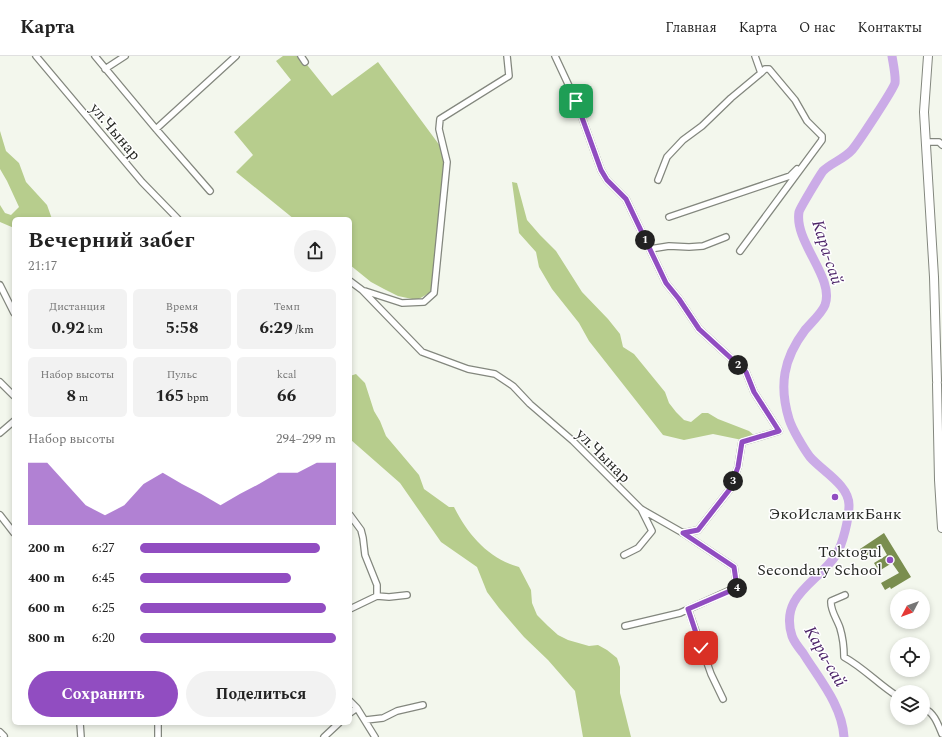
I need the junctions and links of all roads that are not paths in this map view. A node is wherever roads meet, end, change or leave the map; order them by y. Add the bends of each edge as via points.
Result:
1 (36, 56) edge
2 (95, 56) edge
3 (125, 56) edge
4 (236, 56) edge
5 (301, 56) edge
6 (507, 56) edge
7 (555, 56) edge
8 (755, 56) edge
9 (928, 56) edge
10 (306, 62) dead end
11 (105, 69) junction
12 (761, 72) junction
13 (156, 129) junction
14 (822, 140) junction
15 (926, 142) junction
16 (942, 145) edge
17 (658, 180) dead end
18 (210, 191) dead end
19 (176, 217) edge
20 (668, 217) dead end
21 (726, 237) dead end
22 (650, 249) junction
23 (740, 251) dead end
24 (938, 276) edge
25 (352, 282) edge
26 (0, 285) edge
27 (362, 290) junction
28 (12, 309) edge
29 (936, 324) junction
30 (942, 337) edge
31 (942, 370) edge
32 (0, 382) edge
33 (939, 387) edge
34 (12, 394) edge
35 (12, 423) edge
36 (942, 423) edge
37 (0, 433) edge
38 (938, 435) junction
39 (641, 509) junction
40 (0, 515) edge
41 (352, 518) edge
42 (942, 528) edge
43 (12, 530) edge
44 (683, 533) junction
45 (624, 555) dead end
46 (407, 595) dead end
47 (845, 595) dead end
48 (377, 596) junction
49 (352, 608) edge
50 (688, 609) junction
51 (625, 626) dead end
52 (890, 691) edge
53 (723, 699) dead end
54 (352, 703) edge
55 (423, 705) dead end
56 (357, 708) junction
57 (352, 712) edge
58 (930, 713) edge
59 (366, 720) junction
60 (80, 725) edge
61 (158, 725) edge
62 (337, 725) edge
63 (942, 734) edge
64 (81, 737) edge
65 (158, 737) edge
66 (324, 737) edge
67 (375, 737) edge

1 - 19 street, ул.Чынар via 142,182
2 - 11 street
3 - 11 street
4 - 13 street
5 - 10 street
6 - 27 street via 509,76 440,119 439,129 447,162 434,293 424,302 402,303
7 - 22 street via 576,101 601,170 626,199
8 - 12 street
9 - 15 main road via 924,112
11 - 13 street
12 - 14 street via 769,69 795,100 807,121 822,136
12 - 17 street via 683,140 667,157
13 - 18 street
14 - 20 street via 790,176
14 - 23 street
15 - 16 street via 939,142
15 - 24 main road
21 - 22 street via 703,246
22 - 44 street via 666,283 699,329 746,372 754,392 779,431 742,442 738,467 730,489 698,530
24 - 29 main road
25 - 27 street, ул.Чынар
26 - 28 street
27 - 39 street, ул.Чынар via 422,352 468,369 495,374 513,386
29 - 30 main road
29 - 33 main road
31 - 33 main road via 938,375
32 - 34 street
33 - 38 main road
35 - 37 street
36 - 38 main road
38 - 42 main road
39 - 44 street, ул.Чынар
39 - 45 street via 652,531 638,548
40 - 43 street
41 - 48 street via 361,530 365,555 377,585
44 - 50 street, ул.Чынар via 734,567 737,588
46 - 48 street
47 - 52 street via 831,601 844,644 844,657 865,670
48 - 49 street
50 - 51 street, ул.Чынар
50 - 53 street via 711,674
54 - 56 street
55 - 59 street via 397,711 382,718
56 - 57 street
56 - 59 street
58 - 63 street
59 - 67 street
60 - 64 street
61 - 65 street
62 - 66 street

